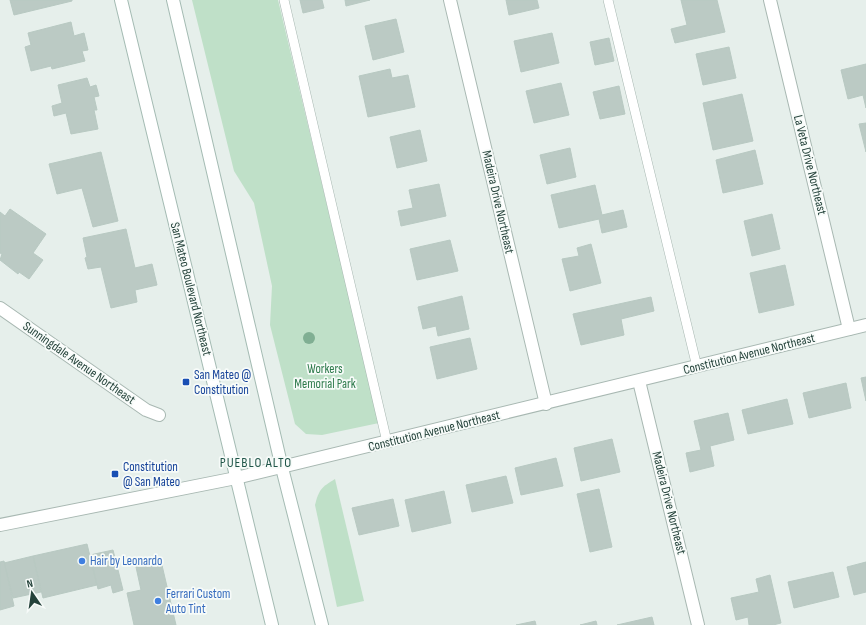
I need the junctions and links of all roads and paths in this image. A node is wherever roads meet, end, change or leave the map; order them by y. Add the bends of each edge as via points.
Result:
1 (121, 0) edge
2 (173, 0) edge
3 (284, 0) edge
4 (450, 0) edge
5 (608, 0) edge
6 (770, 0) edge
7 (0, 308) edge
8 (866, 325) edge
9 (849, 329) junction
10 (697, 367) junction
11 (638, 381) junction
12 (546, 404) junction
13 (159, 415) dead end
14 (387, 442) junction
15 (282, 468) junction
16 (236, 478) junction
17 (0, 525) edge
18 (272, 625) edge
19 (322, 625) edge
20 (698, 625) edge

1 - 16 street, San Mateo Boulevard Northeast
2 - 15 street
3 - 14 lane
4 - 12 street, Madeira Drive Northeast
5 - 10 lane
6 - 9 street, La Veta Drive Northeast
7 - 13 street, Sunningdale Avenue Northeast via 146,410
8 - 9 street, Constitution Avenue Northeast
9 - 10 street, Constitution Avenue Northeast
10 - 11 street, Constitution Avenue Northeast
11 - 12 street, Constitution Avenue Northeast
11 - 20 street, Madeira Drive Northeast
12 - 14 street, Constitution Avenue Northeast
14 - 15 street, Constitution Avenue Northeast
15 - 16 street, Constitution Avenue Northeast
15 - 19 street
16 - 17 street, Constitution Avenue Northeast
16 - 18 street, San Mateo Boulevard Northeast

